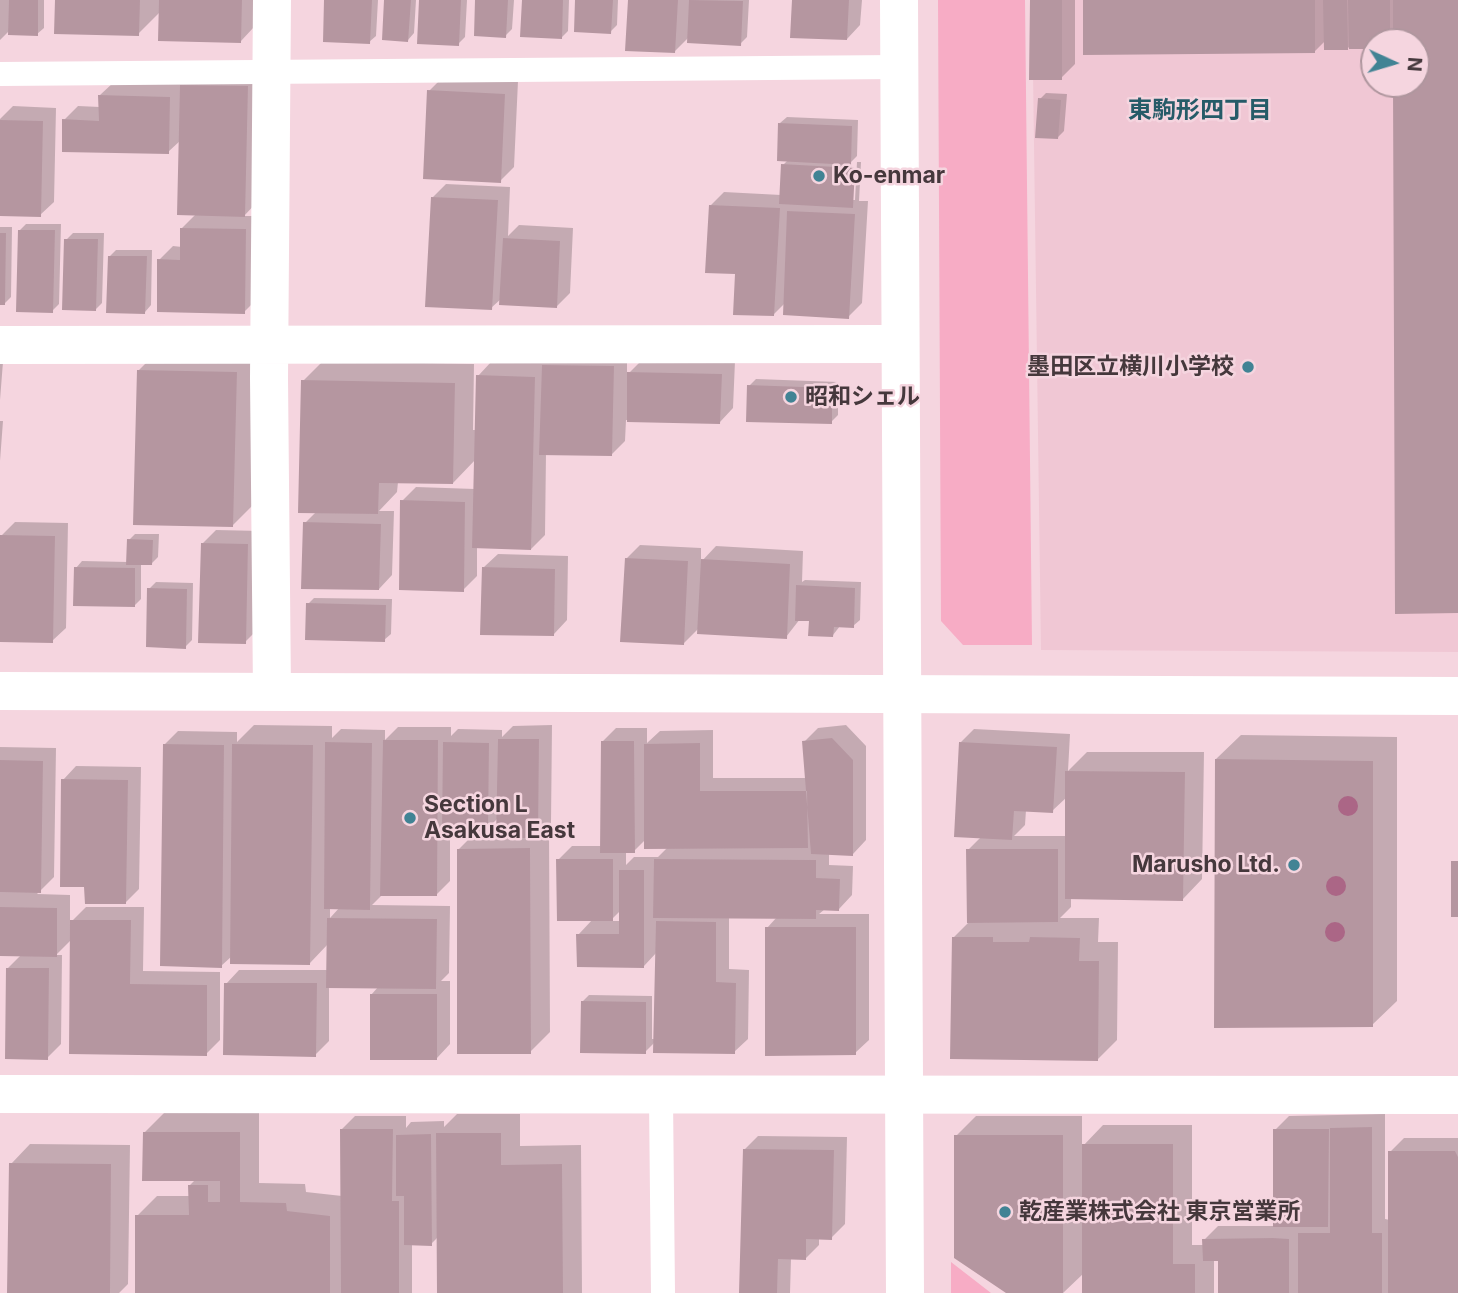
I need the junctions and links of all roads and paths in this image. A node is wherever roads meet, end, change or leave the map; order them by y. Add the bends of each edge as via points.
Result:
1 (272, 0) edge
2 (899, 0) edge
3 (898, 67) junction
4 (274, 72) junction
5 (0, 74) edge
6 (269, 344) junction
7 (899, 344) junction
8 (0, 345) edge
9 (0, 691) edge
10 (272, 692) junction
11 (902, 694) junction
12 (1458, 696) edge
13 (0, 1094) edge
14 (902, 1094) junction
15 (1458, 1096) edge
16 (661, 1097) junction
17 (663, 1293) edge
18 (905, 1293) edge

1 - 4 street
2 - 3 street
3 - 4 lane
3 - 7 street
4 - 5 lane
4 - 6 street
6 - 7 street
6 - 8 street
6 - 10 street
7 - 11 street
9 - 10 street
10 - 11 street
11 - 12 street
11 - 14 street
13 - 16 street
14 - 15 street
14 - 16 street
14 - 18 street
16 - 17 lane

